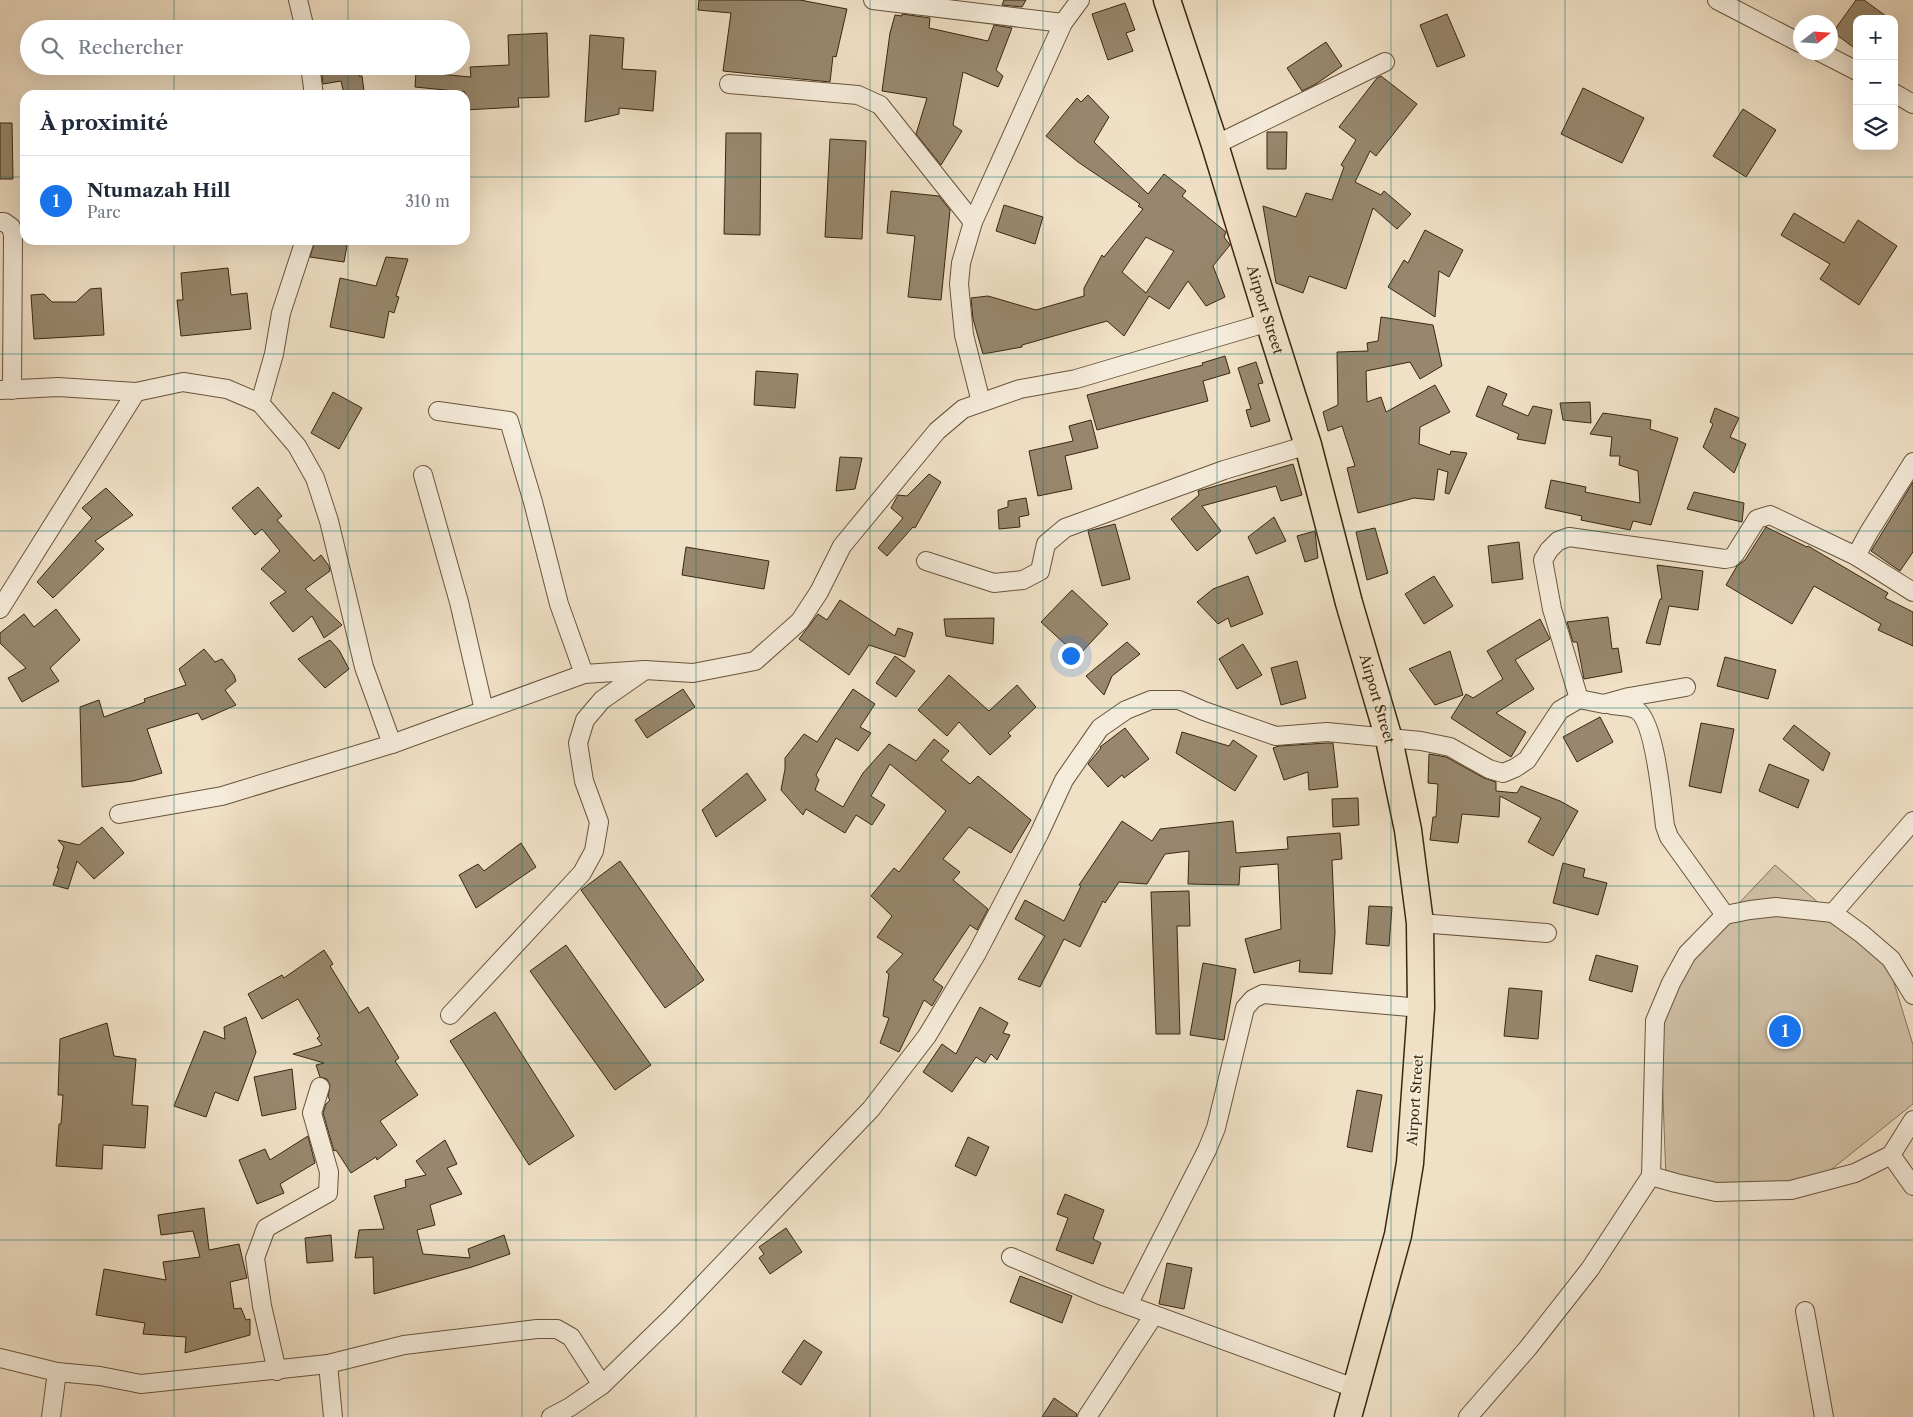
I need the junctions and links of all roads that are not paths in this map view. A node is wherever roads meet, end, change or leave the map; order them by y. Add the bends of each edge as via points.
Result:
1 (298, 0) edge
2 (873, 0) edge
3 (1080, 0) edge
4 (1167, 0) edge
5 (1717, 0) edge
6 (303, 20) edge
7 (1063, 23) junction
8 (1793, 39) edge
9 (1835, 60) edge
10 (1385, 62) dead end
11 (1853, 70) edge
12 (311, 75) edge
13 (729, 84) dead end
14 (313, 90) edge
15 (1898, 95) edge
16 (1913, 104) edge
17 (1215, 145) junction
18 (0, 222) edge
19 (973, 222) junction
20 (303, 245) edge
21 (1268, 322) junction
22 (6, 390) edge
23 (136, 392) junction
24 (981, 402) junction
25 (260, 403) junction
26 (438, 411) dead end
27 (1308, 445) junction
28 (1913, 462) edge
29 (423, 475) dead end
30 (1856, 556) junction
31 (926, 561) dead end
32 (1913, 592) edge
33 (0, 609) edge
34 (645, 670) junction
35 (584, 674) junction
36 (1686, 687) dead end
37 (1578, 699) junction
38 (1604, 704) junction
39 (484, 710) junction
40 (1388, 738) junction
41 (392, 744) junction
42 (119, 814) dead end
43 (1913, 821) edge
44 (1833, 913) junction
45 (1725, 915) junction
46 (1420, 923) junction
47 (1546, 933) dead end
48 (1913, 995) edge
49 (1421, 1008) junction
50 (450, 1015) dead end
51 (320, 1087) dead end
52 (1913, 1120) edge
53 (1891, 1155) junction
54 (1650, 1176) junction
55 (1913, 1186) edge
56 (1011, 1257) dead end
57 (1128, 1305) junction
58 (1805, 1311) dead end
59 (1154, 1315) junction
60 (0, 1358) edge
61 (328, 1364) junction
62 (277, 1371) junction
63 (57, 1372) junction
64 (602, 1385) junction
65 (1357, 1389) junction
66 (51, 1417) edge
67 (332, 1417) edge
68 (551, 1417) edge
69 (1087, 1417) edge
70 (1348, 1417) edge
71 (1468, 1417) edge
72 (1824, 1417) edge

1 - 6 street
2 - 7 street
3 - 7 street
4 - 17 highway, Airport Street
5 - 8 street
7 - 19 street
9 - 11 street
10 - 17 street
12 - 14 street
13 - 19 street via 858,95 880,105
15 - 16 street
17 - 21 highway, Airport Street
18 - 22 street via 11,227 13,235
19 - 24 street via 958,284 964,334
20 - 25 street via 281,312 274,354
21 - 24 street via 1076,379 1020,389
21 - 27 highway, Airport Street
22 - 23 street via 58,387
23 - 25 street via 183,382 227,389
23 - 33 street
24 - 34 street via 963,409 938,431 842,546 800,621 755,661 693,673
25 - 41 street via 297,446 315,478 329,521 364,667
26 - 35 street via 509,421 559,604
27 - 31 street via 1224,470 1065,528 1046,544 1040,571 1023,580 994,583
27 - 40 highway, Airport Street
28 - 30 street
29 - 39 street via 459,602
30 - 32 street
30 - 37 street via 1770,515 1757,519 1735,554 1726,559 1569,537 1558,541 1543,560 1552,610
34 - 35 street
34 - 50 street via 602,700 585,720 578,743 584,781 599,822 594,851 582,873
35 - 39 street
36 - 38 street
37 - 38 street
37 - 40 street via 1560,710 1527,760 1503,773 1489,769 1450,747 1420,740
38 - 45 street via 1634,708 1642,714 1652,741 1669,837
39 - 41 street
40 - 46 highway, Airport Street via 1408,830
40 - 64 street via 1327,732 1276,736 1179,700 1151,700 1126,710 1100,728 1064,780 977,952 926,1036 871,1109 674,1315
41 - 42 street via 222,796
43 - 44 street
44 - 45 street via 1776,907
44 - 48 street via 1891,959
45 - 54 street via 1687,954 1655,1021
46 - 47 street
46 - 49 highway, Airport Street
49 - 57 street via 1262,994 1253,999 1245,1008 1213,1135
49 - 65 highway, Airport Street via 1410,1163 1400,1226
51 - 62 street via 312,1113 329,1172 328,1193 266,1228 255,1258
52 - 53 street
53 - 54 street via 1855,1173 1791,1190 1716,1192
53 - 55 street
54 - 71 street via 1590,1269
56 - 57 street
57 - 59 street
58 - 72 street
59 - 65 street
59 - 69 street
60 - 63 street
61 - 62 street
61 - 64 street via 404,1345 557,1329 571,1337
61 - 67 street
62 - 63 street via 141,1384
63 - 66 street
64 - 68 street
65 - 70 highway, Airport Street

